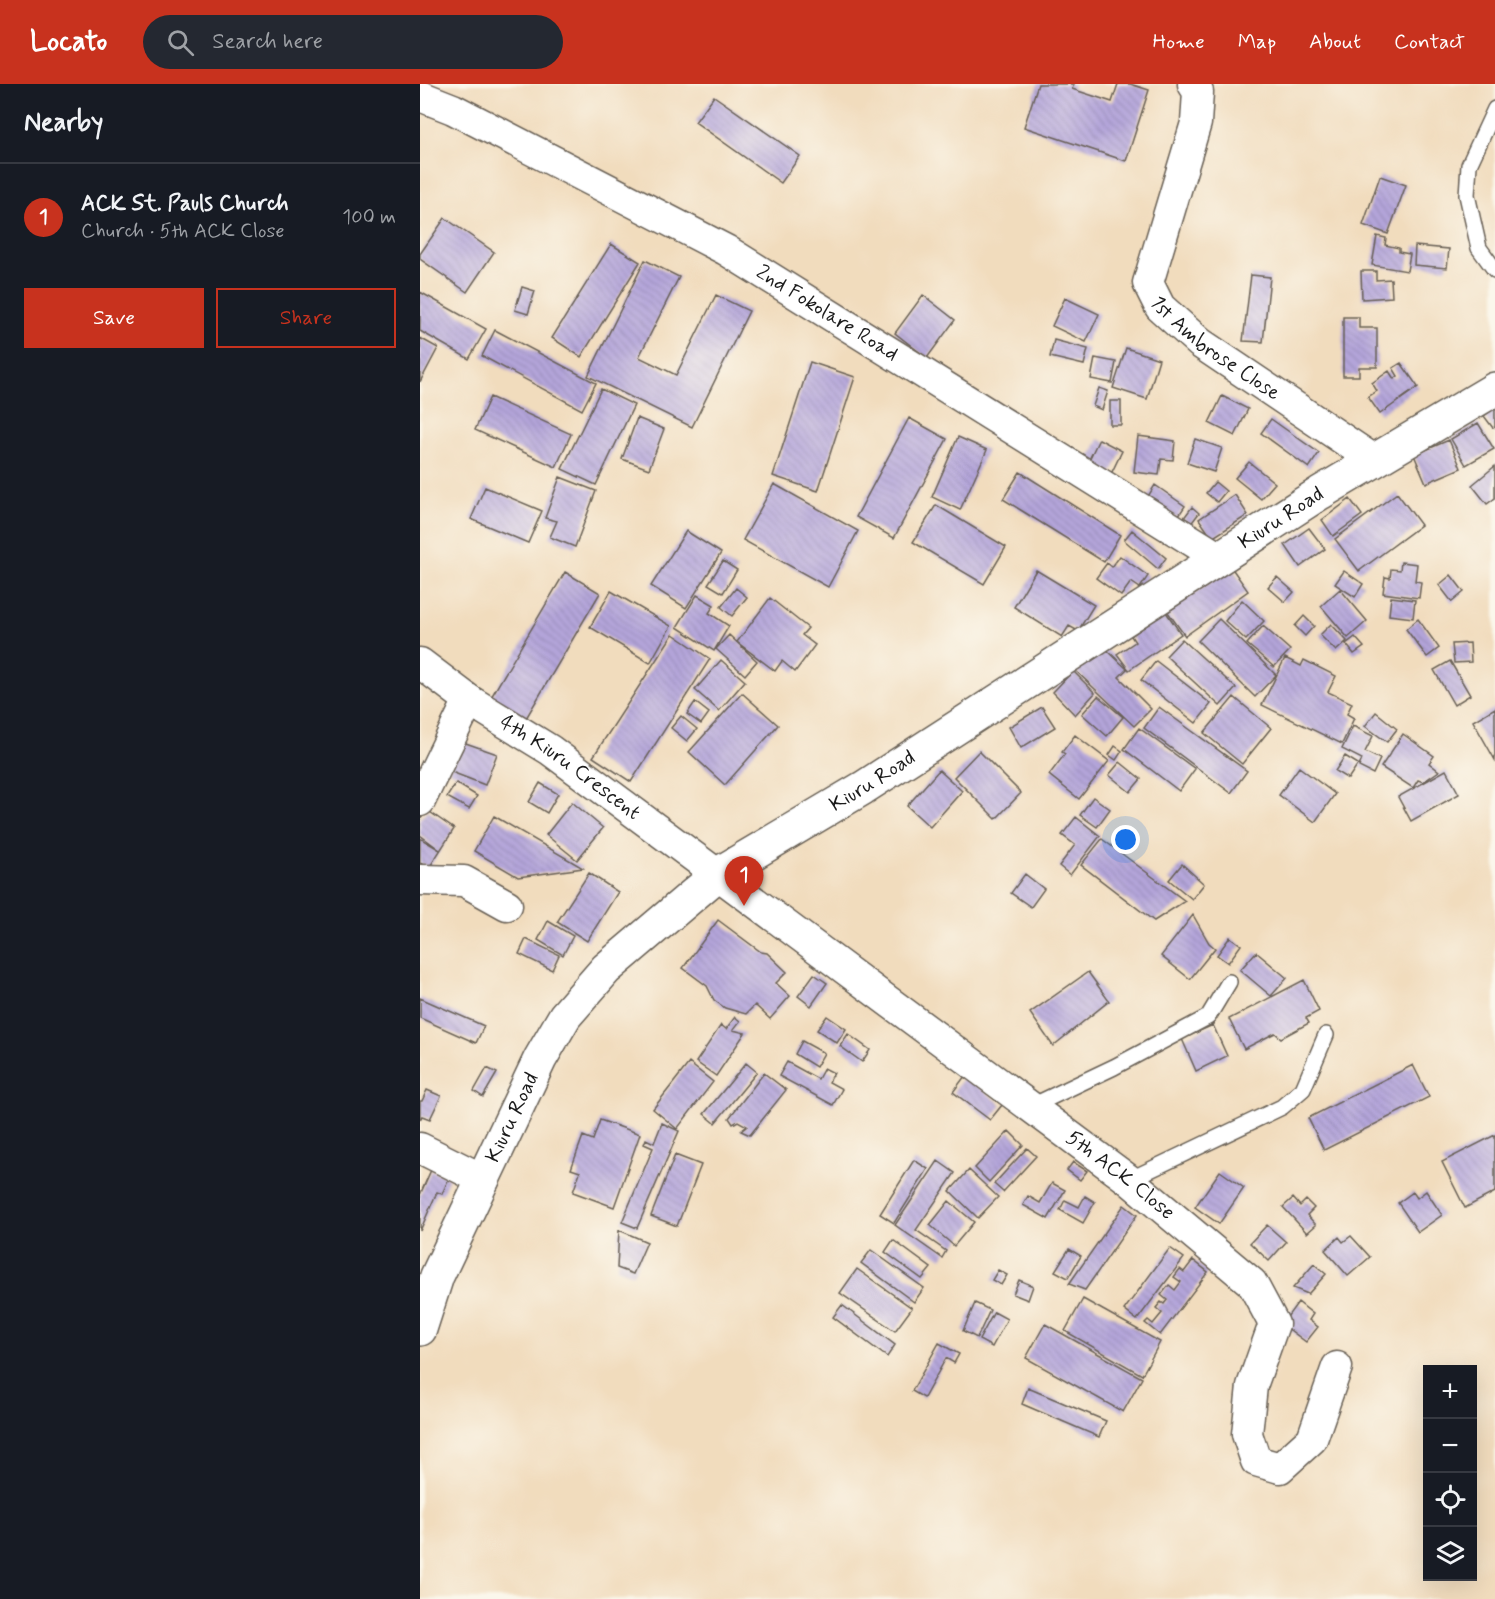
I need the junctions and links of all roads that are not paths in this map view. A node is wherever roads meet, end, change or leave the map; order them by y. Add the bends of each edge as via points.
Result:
1 (1193, 84) edge
2 (420, 96) edge
3 (1495, 109) edge
4 (1495, 270) edge
5 (1495, 389) edge
6 (1374, 460) junction
7 (1218, 556) junction
8 (420, 663) edge
9 (469, 700) junction
10 (420, 801) edge
11 (718, 874) junction
12 (420, 880) edge
13 (507, 904) dead end
14 (1229, 982) dead end
15 (1326, 1035) dead end
16 (1030, 1107) junction
17 (420, 1148) edge
18 (484, 1180) junction
19 (1129, 1180) junction
20 (420, 1329) edge
21 (1337, 1367) dead end

1 - 6 street, 1st Ambrose Close via 1198,92 1196,123 1148,283 1160,307 1200,342
2 - 7 street, 2nd Fokolare Road via 453,109 726,250
3 - 4 lane via 1469,165 1467,195 1479,248
5 - 6 street, Kiuru Road
6 - 7 street, Kiuru Road
7 - 11 street, Kiuru Road via 873,781
8 - 9 street, 4th Kiuru Crescent
9 - 10 street
9 - 11 street, 4th Kiuru Crescent via 549,750
11 - 16 street, 5th ACK Close
11 - 18 street, Kiuru Road via 606,969 565,1016 540,1059
12 - 13 street via 464,881
14 - 16 lane via 1208,1017
15 - 19 lane via 1303,1089 1282,1107
16 - 19 street, 5th ACK Close
17 - 18 street
18 - 20 street, Kiuru Road via 437,1276
19 - 21 street, 5th ACK Close via 1252,1282 1274,1324 1252,1386 1247,1434 1256,1461 1280,1468 1312,1439

